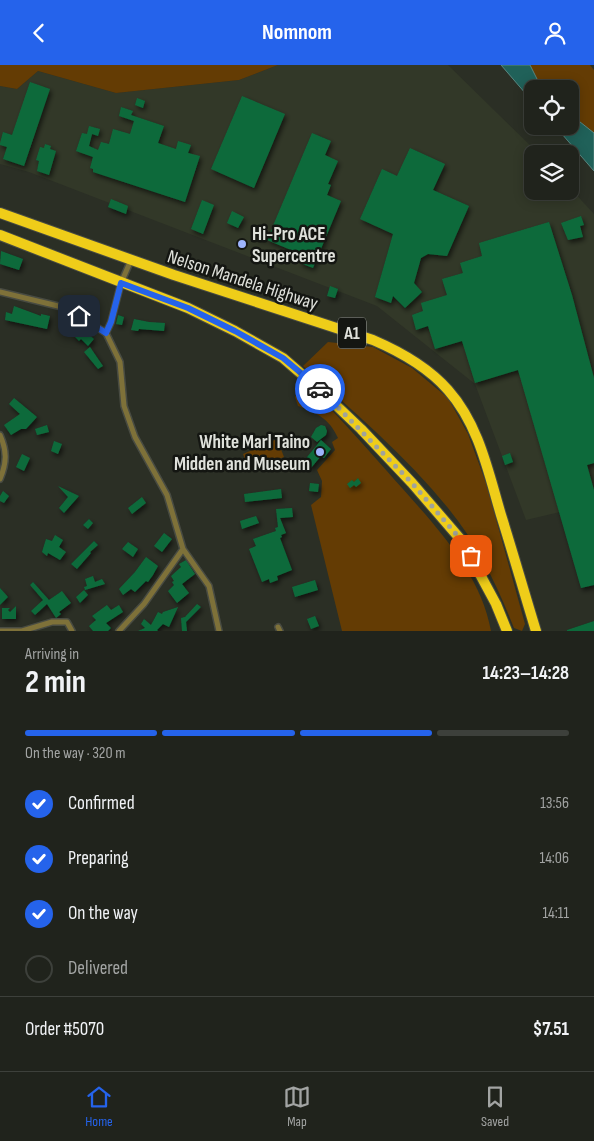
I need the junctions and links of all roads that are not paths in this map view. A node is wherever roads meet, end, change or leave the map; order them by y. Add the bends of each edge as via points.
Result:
1 (0, 213) edge
2 (0, 235) edge
3 (130, 257) junction
4 (125, 282) junction
5 (0, 292) edge
6 (106, 333) junction
7 (0, 435) edge
8 (0, 479) edge
9 (183, 549) junction
10 (0, 631) edge
11 (72, 631) edge
12 (119, 631) edge
13 (219, 631) edge
14 (507, 631) edge
15 (536, 631) edge

1 - 3 highway, Nelson Mandela Highway / A1
2 - 4 highway
3 - 4 street
3 - 15 highway, Nelson Mandela Highway / A1 via 373,340 398,351 434,375 458,402 484,455
4 - 6 street
4 - 14 highway via 235,331 283,358 320,390 412,483 462,541
5 - 6 street via 58,306
6 - 9 street via 120,362 124,406 135,437 167,495
7 - 8 street via 5,447 5,466
9 - 12 street via 144,604
9 - 13 street via 209,586
10 - 11 street via 22,631 52,622 67,622

